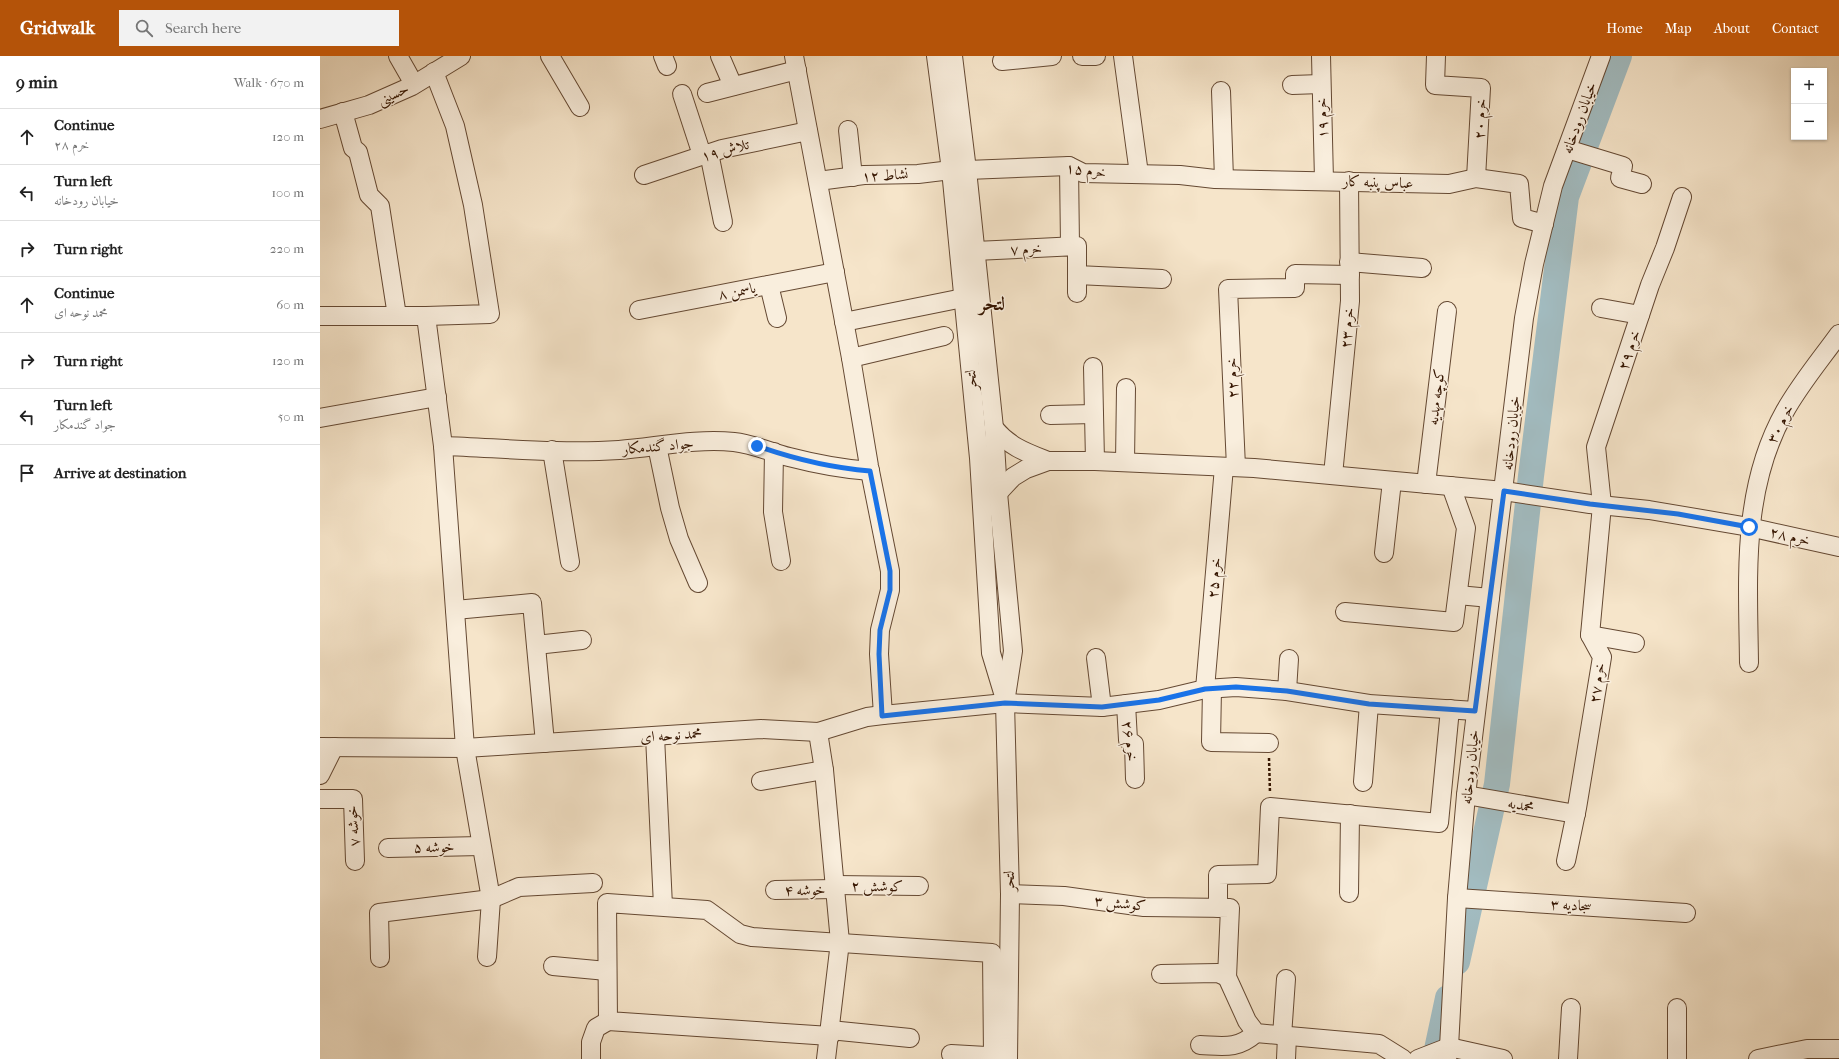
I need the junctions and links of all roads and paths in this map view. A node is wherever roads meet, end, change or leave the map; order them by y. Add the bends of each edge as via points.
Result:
1 (398, 56) edge
2 (461, 56) edge
3 (550, 56) edge
4 (720, 56) edge
5 (936, 56) edge
6 (952, 56) edge
7 (1052, 56) edge
8 (1082, 56) edge
9 (1096, 56) edge
10 (1123, 56) edge
11 (1320, 56) edge
12 (1436, 56) edge
13 (1601, 56) edge
14 (1002, 61) dead end
15 (795, 63) edge
16 (434, 72) junction
17 (414, 84) junction
18 (1321, 84) junction
19 (1292, 85) dead end
20 (733, 86) junction
21 (1221, 92) dead end
22 (707, 93) dead end
23 (682, 94) dead end
24 (580, 107) dead end
25 (343, 112) junction
26 (320, 118) edge
27 (848, 130) dead end
28 (808, 131) junction
29 (1567, 149) junction
30 (705, 154) junction
31 (1069, 166) junction
32 (960, 170) junction
33 (644, 174) dead end
34 (1139, 174) junction
35 (1180, 175) joint
36 (853, 177) junction
37 (1476, 178) junction
38 (1224, 179) junction
39 (1324, 180) junction
40 (818, 181) junction
41 (1349, 181) junction
42 (1642, 184) dead end
43 (1682, 197) dead end
44 (723, 222) dead end
45 (1544, 224) junction
46 (1073, 246) junction
47 (975, 251) junction
48 (1349, 268) junction
49 (1422, 268) dead end
50 (835, 272) junction
51 (1162, 279) dead end
52 (769, 285) junction
53 (963, 298) junction
54 (1601, 308) dead end
55 (639, 310) dead end
56 (1447, 311) dead end
57 (1640, 315) junction
58 (320, 316) edge
59 (397, 316) junction
60 (426, 316) junction
61 (777, 318) dead end
62 (844, 322) junction
63 (1839, 334) edge
64 (944, 336) dead end
65 (851, 358) junction
66 (1093, 367) dead end
67 (1126, 388) dead end
68 (437, 397) junction
69 (1094, 414) junction
70 (1050, 415) dead end
71 (320, 418) edge
72 (994, 428) junction
73 (443, 446) junction
74 (658, 446) junction
75 (552, 450) junction
76 (774, 452) junction
77 (1048, 461) junction
78 (1095, 461) junction
79 (1125, 462) junction
80 (1230, 467) junction
81 (870, 471) junction
82 (1333, 475) junction
83 (1392, 481) junction
84 (1426, 484) junction
85 (1451, 486) junction
86 (1504, 491) junction
87 (998, 493) junction
88 (1602, 505) junction
89 (1749, 527) junction
90 (1839, 547) edge
91 (1384, 553) dead end
92 (781, 561) dead end
93 (570, 562) dead end
94 (698, 583) dead end
95 (1458, 595) junction
96 (1490, 598) junction
97 (455, 610) junction
98 (1345, 612) dead end
99 (1590, 635) junction
100 (582, 640) dead end
101 (1634, 643) dead end
102 (536, 645) junction
103 (1096, 658) dead end
104 (1289, 659) dead end
105 (1749, 663) dead end
106 (1208, 689) junction
107 (1287, 691) junction
108 (1005, 703) junction
109 (1126, 704) junction
110 (1369, 704) junction
111 (1102, 707) junction
112 (1450, 709) junction
113 (1475, 711) junction
114 (882, 716) junction
115 (818, 732) junction
116 (655, 736) junction
117 (545, 743) junction
118 (1269, 743) joint
119 (327, 747) edge
120 (465, 748) junction
121 (824, 770) junction
122 (320, 775) edge
123 (1135, 779) dead end
124 (761, 781) dead end
125 (1363, 782) dead end
126 (1466, 795) junction
127 (320, 799) edge
128 (1270, 807) junction
129 (1350, 814) junction
130 (1576, 814) junction
131 (481, 846) junction
132 (388, 848) dead end
133 (355, 861) dead end
134 (1566, 861) dead end
135 (593, 883) dead end
136 (919, 886) dead end
137 (835, 887) junction
138 (775, 890) dead end
139 (1349, 893) dead end
140 (1010, 894) junction
141 (1457, 898) junction
142 (491, 899) junction
143 (663, 906) junction
144 (1224, 908) junction
145 (1686, 913) dead end
146 (840, 942) junction
147 (380, 958) dead end
148 (487, 958) dead end
149 (553, 966) dead end
150 (607, 971) junction
151 (1161, 974) dead end
152 (1227, 977) junction
153 (1286, 979) dead end
154 (1571, 1008) dead end
155 (1677, 1008) dead end
156 (608, 1021) junction
157 (830, 1033) junction
158 (1256, 1033) junction
159 (1284, 1036) junction
160 (910, 1038) dead end
161 (1200, 1045) dead end
162 (1839, 1049) edge
163 (1448, 1051) edge
164 (951, 1054) dead end
165 (1003, 1058) edge
166 (591, 1059) edge
167 (826, 1059) edge
168 (1286, 1059) edge
169 (1403, 1059) edge
170 (1418, 1059) edge
171 (1502, 1059) edge
172 (1568, 1059) edge
173 (1677, 1059) edge
174 (1758, 1059) edge

1 - 17 street
2 - 16 street, حسینی
3 - 24 street
4 - 20 street
5 - 32 street, لتحر
6 - 32 street, لتحر
7 - 14 street
8 - 9 street
10 - 34 street
11 - 18 street, خرم ۱۹
12 - 37 street, خرم ۲۰ via 1435,85 1481,88
13 - 29 street, خیابان رودخانه
15 - 20 street
15 - 28 street
16 - 17 street, حسینی
16 - 60 street via 455,126 470,190 490,314
17 - 25 street, حسینی via 369,105
18 - 19 street
18 - 39 street, خرم ۱۹
20 - 22 street
21 - 38 street
23 - 30 street
25 - 26 street, حسینی
25 - 59 street via 353,148 358,152 369,195 380,206
27 - 36 street
28 - 30 street, تلاش ۱۹ via 722,148
28 - 40 street
29 - 42 street via 1624,166 1620,178
29 - 45 street, خیابان رودخانه via 1553,186
30 - 33 street, تلاش ۱۹
30 - 44 street
31 - 32 street, خرم ۱۵
31 - 34 street, خرم ۱۵ via 1083,173
31 - 46 street
32 - 36 street, نشاط ۱۲
32 - 47 street, لتحر
32 - 53 street, لتحر
34 - 35 street, خرم ۱۵
35 - 38 street, عباس پنبه کار
36 - 40 street, نشاط ۱۲
37 - 41 street, عباس پنبه کار via 1449,184
37 - 45 street, عباس پنبه کار via 1519,184 1522,218
38 - 39 street, عباس پنبه کار
39 - 41 street, عباس پنبه کار
40 - 50 street
41 - 48 street, خرم ۲۳
43 - 57 street, خرم ۲۹
45 - 86 street, خیابان رودخانه via 1524,318
46 - 47 street, خرم ۷
46 - 51 street via 1077,284
47 - 72 street, لتحر
48 - 49 street
48 - 80 street, خرم ۲۲ via 1294,274 1295,288 1228,289
48 - 82 street, خرم ۲۳ via 1349,309
50 - 52 street, یاسمن ۸
50 - 62 street
52 - 55 street, یاسمن ۸
52 - 61 street
53 - 62 street
53 - 108 street, لتحر via 979,458 991,653
54 - 57 street
56 - 84 street, کوچه مهدیه
57 - 88 street, خرم ۲۹ via 1596,447
58 - 59 street
59 - 60 street
60 - 68 street
62 - 65 street
63 - 89 street, خرم ۳۰ via 1785,411 1766,454
64 - 65 street
65 - 81 street
66 - 69 street
67 - 79 street
68 - 71 street
68 - 73 street
69 - 70 street
69 - 78 street
72 - 77 street via 1019,450
72 - 87 street, لتحر
73 - 75 street, جواد گندمکار
73 - 97 street
74 - 75 street, جواد گندمکار via 618,450
74 - 76 street, جواد گندمکار via 733,442
74 - 94 street via 670,508
75 - 93 street
76 - 81 street, جواد گندمکار via 818,464
76 - 92 street via 773,512
77 - 78 street, خرم ۲۸
77 - 87 street via 1013,477
78 - 79 street, خرم ۲۸
79 - 80 street, خرم ۲۸
80 - 82 street, خرم ۲۸
80 - 106 street, خرم ۲۵
81 - 114 street via 890,571 890,590 880,630
82 - 83 street, خرم ۲۸
83 - 84 street, خرم ۲۸
83 - 91 street
84 - 85 street, خرم ۲۸
85 - 86 street, خرم ۲۸
85 - 95 street via 1466,528
86 - 88 street, خرم ۲۸
86 - 96 street, خیابان رودخانه
87 - 108 street, لتحر via 1013,651
88 - 89 street, خرم ۲۸ via 1678,514
88 - 99 street
89 - 90 street, خرم ۲۸
89 - 105 street, خرم ۳۰
95 - 96 street
95 - 98 street via 1454,622
96 - 113 street, خیابان رودخانه
97 - 102 street via 532,603
97 - 120 street
99 - 101 street
99 - 130 street, خرم ۲۷ via 1602,657
100 - 102 street
102 - 117 street
103 - 111 street
104 - 107 street
106 - 107 street, محمد نوحه ای via 1236,687
106 - 109 street, محمد نوحه ای via 1159,700
106 - 118 street, خرم ۲۵ via 1211,742
107 - 110 street, محمد نوحه ای
108 - 111 street, محمد نوحه ای
108 - 114 street, محمد نوحه ای
108 - 140 street, لتحر
109 - 111 street, محمد نوحه ای
109 - 123 street, خرم ۲۶ via 1128,740 1134,744
110 - 112 street, محمد نوحه ای
110 - 125 street
112 - 113 street, محمد نوحه ای
112 - 129 street via 1439,823
113 - 126 street, خیابان رودخانه
114 - 115 street, محمد نوحه ای via 867,717
115 - 116 street, محمد نوحه ای via 761,730
115 - 121 street
116 - 117 street, محمد نوحه ای
116 - 143 street
117 - 120 street, محمد نوحه ای
118 - 128 path
119 - 120 street, محمد نوحه ای
119 - 122 street
120 - 131 street
121 - 124 street
121 - 137 street
126 - 130 street, محمدیه
126 - 141 street, خیابان رودخانه
127 - 133 street, خوشه ۷ via 353,799
128 - 129 street
128 - 144 street via 1267,874 1218,875
129 - 139 street
130 - 134 street, خرم ۲۷
131 - 132 street, خوشه ۵
131 - 142 street
135 - 142 street via 518,887
136 - 137 street, کوشش ۲
137 - 138 street, خوشه ۴
137 - 146 street
140 - 144 street, کوشش ۳ via 1064,896 1144,907
140 - 165 street, لتحر
141 - 145 street, سجادیه ۳
141 - 163 street, خیابان رودخانه
142 - 147 street via 380,913
142 - 148 street
143 - 146 street via 708,910 740,934 752,937
143 - 150 street via 607,903
144 - 152 street
146 - 157 street
146 - 165 street via 992,953
149 - 150 street
150 - 156 street
151 - 152 street via 1218,973
152 - 158 street via 1247,1021
153 - 159 street
154 - 172 street
155 - 173 street
156 - 157 street
156 - 166 street via 596,1028 591,1042
157 - 160 street
157 - 167 street
158 - 159 street
158 - 161 street via 1248,1040 1233,1046
159 - 168 street
159 - 169 street via 1379,1044
162 - 174 street via 1807,1050
163 - 170 street
163 - 171 street
164 - 165 street

